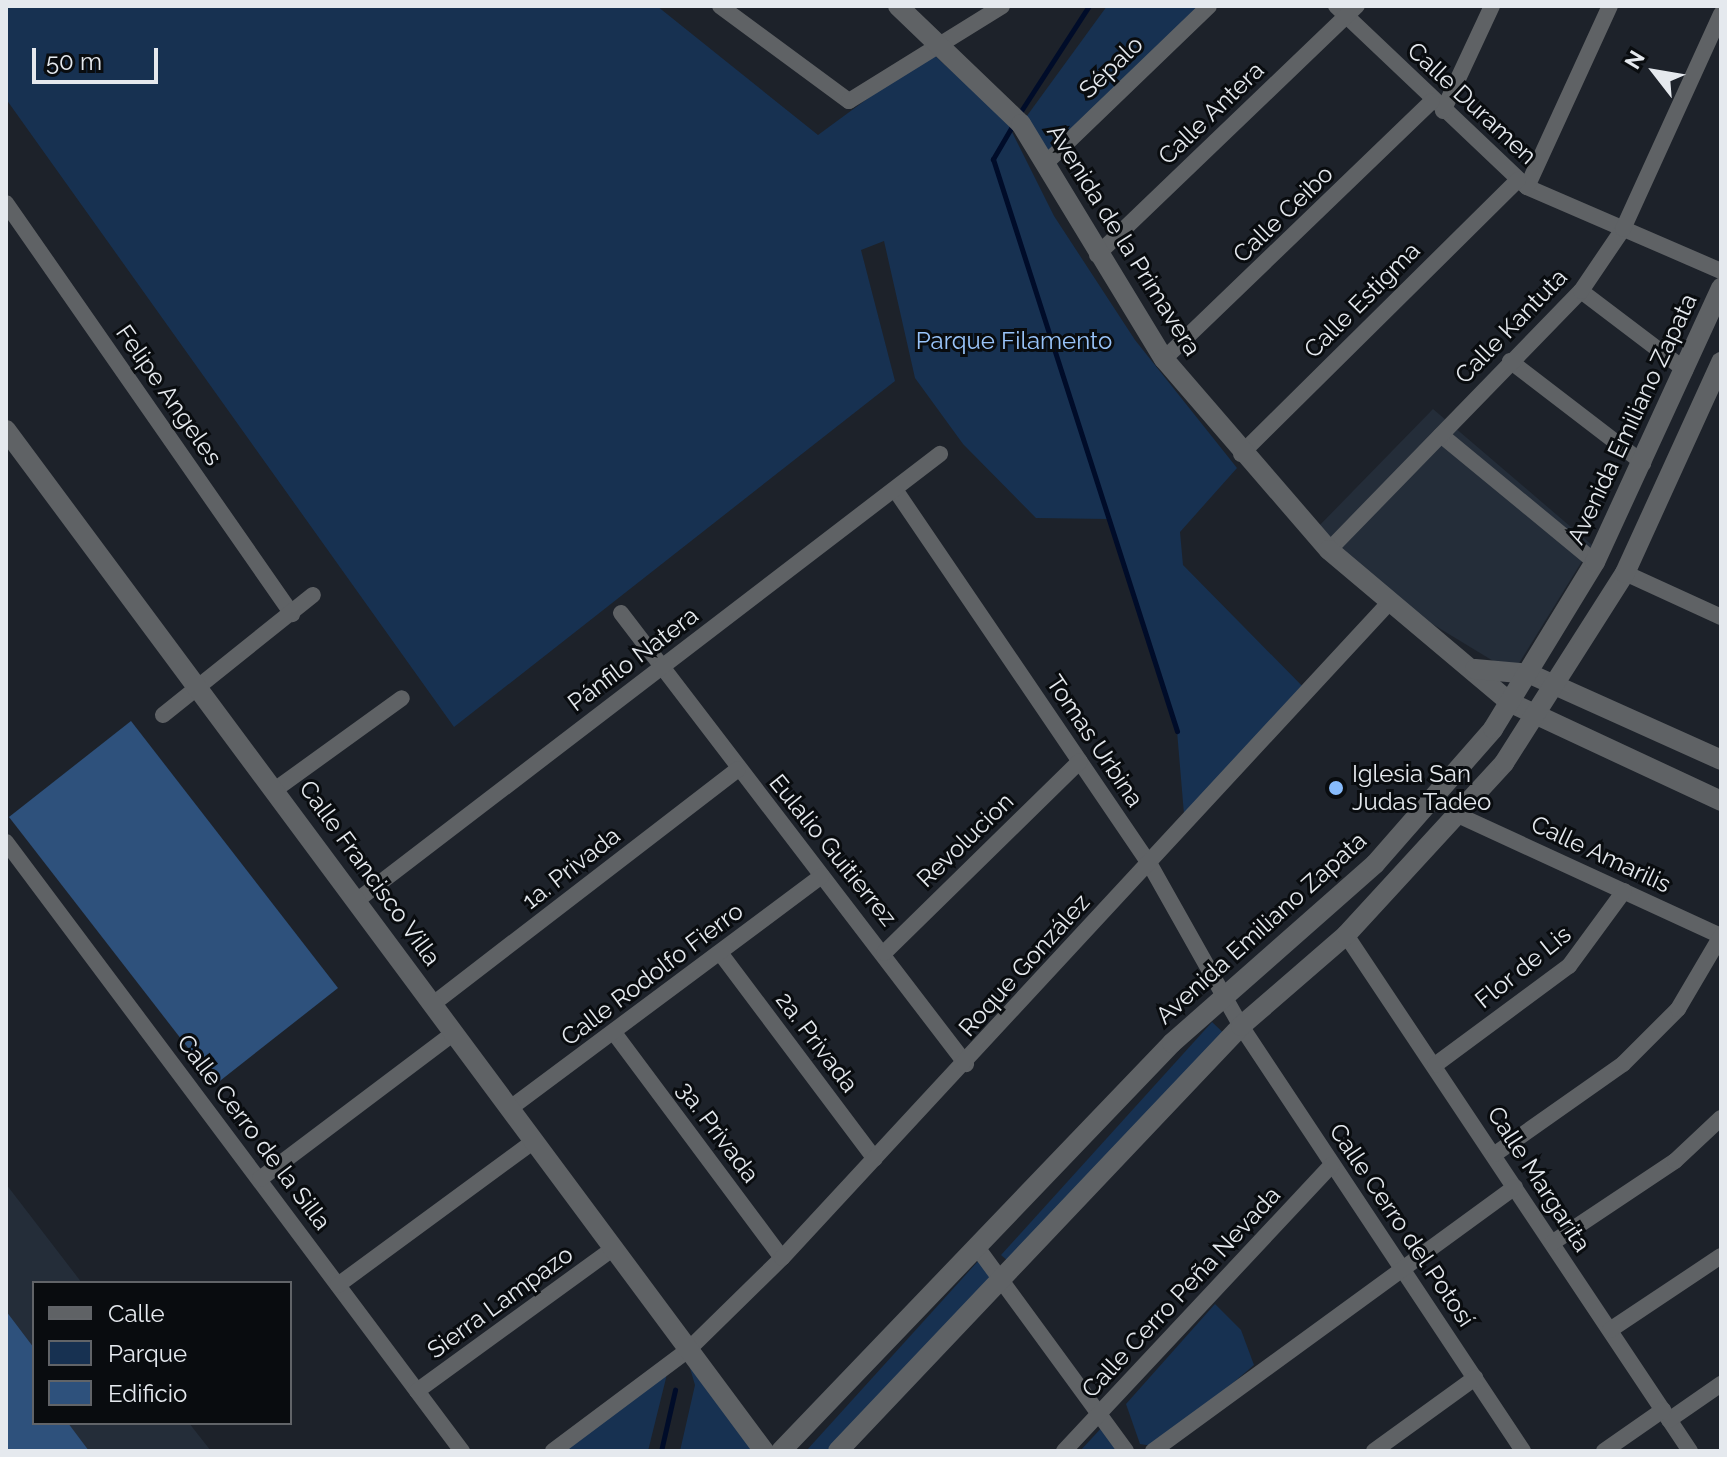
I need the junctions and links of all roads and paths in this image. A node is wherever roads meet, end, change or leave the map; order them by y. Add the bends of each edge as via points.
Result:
1 (720, 6) edge
2 (898, 6) edge
3 (1002, 6) edge
4 (1209, 6) edge
5 (1492, 6) edge
6 (1610, 6) edge
7 (1346, 9) edge
8 (1721, 14) edge
9 (942, 43) junction
10 (1438, 106) junction
11 (1046, 163) junction
12 (1522, 184) junction
13 (6, 203) edge
14 (1623, 229) junction
15 (1097, 255) junction
16 (1721, 271) edge
17 (1721, 288) edge
18 (1581, 291) junction
19 (1164, 359) junction
20 (1510, 361) junction
21 (1721, 362) edge
22 (1685, 370) junction
23 (6, 430) edge
24 (1441, 435) junction
25 (940, 454) dead end
26 (1241, 454) junction
27 (1643, 463) junction
28 (896, 491) junction
29 (1329, 550) junction
30 (1595, 562) junction
31 (1625, 573) junction
32 (313, 595) dead end
33 (1387, 605) junction
34 (621, 613) dead end
35 (292, 614) junction
36 (1721, 617) edge
37 (662, 666) junction
38 (1475, 669) junction
39 (1530, 674) junction
40 (1559, 686) junction
41 (200, 688) junction
42 (402, 698) dead end
43 (1511, 703) junction
44 (163, 715) dead end
45 (1536, 718) junction
46 (1721, 760) edge
47 (1080, 761) junction
48 (738, 769) junction
49 (276, 789) junction
50 (1721, 801) edge
51 (1460, 816) junction
52 (6, 842) edge
53 (1149, 863) junction
54 (822, 876) junction
55 (1624, 891) junction
56 (355, 902) junction
57 (1346, 935) junction
58 (1721, 936) edge
59 (884, 953) junction
60 (721, 954) junction
61 (1223, 995) junction
62 (433, 1004) junction
63 (1241, 1026) junction
64 (454, 1033) junction
65 (615, 1034) junction
66 (966, 1064) junction
67 (1435, 1065) junction
68 (509, 1109) junction
69 (1721, 1118) edge
70 (533, 1142) junction
71 (1495, 1154) junction
72 (875, 1159) junction
73 (1332, 1165) junction
74 (260, 1179) junction
75 (1515, 1187) junction
76 (1552, 1243) junction
77 (979, 1250) junction
78 (610, 1251) junction
79 (1721, 1256) edge
80 (782, 1258) junction
81 (1402, 1268) junction
82 (1002, 1281) junction
83 (338, 1285) junction
84 (1610, 1330) junction
85 (688, 1350) junction
86 (1475, 1378) junction
87 (1721, 1384) edge
88 (417, 1391) junction
89 (1099, 1415) junction
90 (1666, 1415) junction
91 (462, 1451) edge
92 (553, 1451) edge
93 (764, 1451) edge
94 (781, 1451) edge
95 (838, 1451) edge
96 (1064, 1451) edge
97 (1126, 1451) edge
98 (1153, 1451) edge
99 (1374, 1451) edge
100 (1523, 1451) edge
101 (1604, 1451) edge
102 (1690, 1451) edge

1 - 9 street via 849,101
2 - 9 street, Avenida de la Primavera
3 - 9 street
4 - 11 street, Sépalo
5 - 10 street, Calle Ceibo
6 - 12 street, Calle Estigma
7 - 10 street, Calle Duramen
7 - 15 street, Calle Antera
8 - 14 street, Calle Kantuta
9 - 11 street, Avenida de la Primavera via 1021,124
10 - 12 street, Calle Duramen
10 - 19 street, Calle Ceibo
11 - 15 street, Avenida de la Primavera
12 - 14 street, Calle Duramen
12 - 26 street, Calle Estigma
13 - 35 street, Felipe Angeles
14 - 16 street, Calle Duramen
14 - 18 street, Calle Kantuta
15 - 19 street, Avenida de la Primavera
17 - 22 street, Avenida Emiliano Zapata
18 - 20 street, Calle Kantuta
18 - 22 street
19 - 26 street, Avenida de la Primavera
20 - 24 street, Calle Kantuta
20 - 27 street
21 - 31 street
22 - 27 street, Avenida Emiliano Zapata
23 - 41 street, Calle Francisco Villa
24 - 29 street, Calle Kantuta
24 - 30 street
25 - 28 street, Pánfilo Natera
26 - 29 street, Avenida de la Primavera
27 - 30 street, Avenida Emiliano Zapata
28 - 37 street, Pánfilo Natera
28 - 47 street, Tomas Urbina
29 - 33 street, Avenida de la Primavera
30 - 39 street, Avenida Emiliano Zapata
31 - 36 street
31 - 40 street
32 - 35 street
33 - 38 street, Avenida de la Primavera
33 - 53 street, Roque González
34 - 37 street, Eulalio Guitierrez
35 - 41 street
37 - 48 street, Eulalio Guitierrez
37 - 56 street, Pánfilo Natera
38 - 39 street
38 - 43 street, Avenida de la Primavera
39 - 40 street
39 - 43 street, Avenida Emiliano Zapata
40 - 45 street
40 - 46 street
41 - 44 street
41 - 49 street, Calle Francisco Villa
42 - 49 street
43 - 45 street, Avenida de la Primavera
43 - 61 street, Avenida Emiliano Zapata via 1375,864
45 - 50 street, Avenida de la Primavera
45 - 51 street
47 - 53 street, Tomas Urbina
47 - 59 street, Revolucion
48 - 54 street, Eulalio Guitierrez
48 - 62 street, 1a. Privada
49 - 56 street, Calle Francisco Villa
51 - 55 street, Calle Amarilis
51 - 57 street
52 - 74 street, Calle Cerro de la Silla
53 - 61 street, Tomas Urbina
53 - 66 street, Roque González
54 - 59 street, Eulalio Guitierrez
54 - 60 street, Calle Rodolfo Fierro
55 - 58 street, Calle Amarilis
55 - 67 street, Flor de Lis via 1569,966
56 - 62 street, Calle Francisco Villa
57 - 63 street
57 - 67 street, Calle Margarita
58 - 71 street via 1678,1009 1623,1064
59 - 66 street, Eulalio Guitierrez
60 - 65 street, Calle Rodolfo Fierro
60 - 72 street, 2a. Privada
61 - 63 street, Tomas Urbina
61 - 77 street, Avenida Emiliano Zapata
62 - 64 street, Calle Francisco Villa
63 - 73 street, Calle Cerro del Potosí
63 - 82 street
64 - 68 street, Calle Francisco Villa
64 - 74 street
65 - 68 street, Calle Rodolfo Fierro
65 - 80 street, 3a. Privada
66 - 72 street, Roque González
67 - 71 street, Calle Margarita
68 - 70 street, Calle Francisco Villa
69 - 76 street via 1675,1161
70 - 78 street, Calle Francisco Villa
70 - 83 street
71 - 75 street, Calle Margarita
72 - 80 street, Roque González
73 - 81 street, Calle Cerro del Potosí
73 - 89 street, Calle Cerro Peña Nevada
74 - 83 street, Calle Cerro de la Silla
75 - 76 street, Calle Margarita
75 - 81 street
76 - 84 street, Calle Margarita
77 - 82 street
77 - 94 street, Avenida Emiliano Zapata
78 - 85 street, Calle Francisco Villa
78 - 88 street, Sierra Lampazo
79 - 84 street
80 - 85 street, Roque González
81 - 86 street, Calle Cerro del Potosí
81 - 98 street
82 - 89 street
82 - 95 street
83 - 88 street, Calle Cerro de la Silla
84 - 90 street, Calle Margarita
85 - 92 street, Roque González
85 - 93 street, Calle Francisco Villa
86 - 99 street
86 - 100 street, Calle Cerro del Potosí
87 - 90 street
88 - 91 street, Calle Cerro de la Silla
89 - 96 street, Calle Cerro Peña Nevada
89 - 97 street
90 - 101 street
90 - 102 street, Calle Margarita

